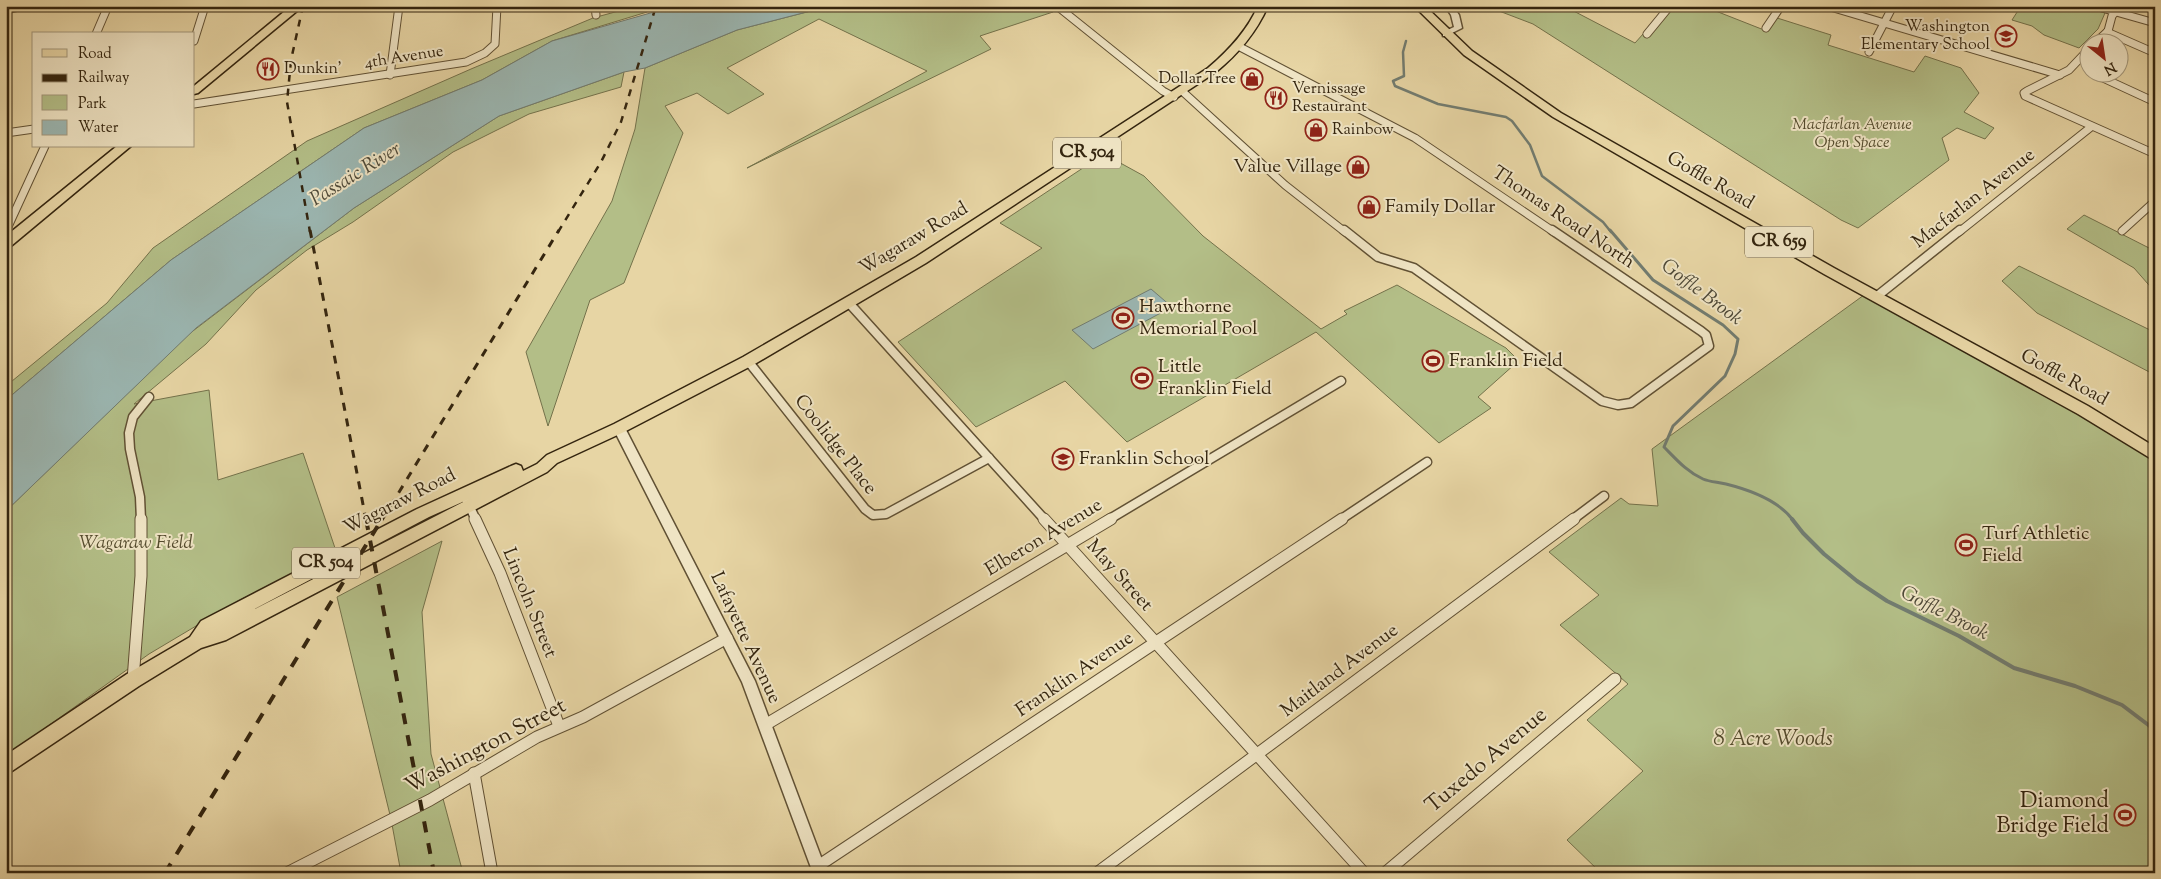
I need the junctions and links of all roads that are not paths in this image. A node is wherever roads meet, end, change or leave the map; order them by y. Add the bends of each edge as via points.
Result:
1 (33, 6) edge
2 (108, 6) edge
3 (206, 6) edge
4 (298, 6) edge
5 (399, 6) edge
6 (497, 6) edge
7 (595, 6) edge
8 (1057, 6) edge
9 (1262, 6) edge
10 (1419, 6) edge
11 (1449, 6) edge
12 (1670, 6) edge
13 (1781, 6) edge
14 (1827, 6) edge
15 (1893, 6) edge
16 (2095, 6) edge
17 (2120, 6) edge
18 (8, 10) edge
19 (2116, 12) junction
20 (596, 15) dead end
21 (1883, 23) junction
22 (2155, 23) edge
23 (1766, 28) dead end
24 (97, 32) edge
25 (2107, 32) edge
26 (1446, 34) junction
27 (1647, 34) dead end
28 (195, 38) edge
29 (2128, 41) edge
30 (495, 44) joint
31 (1238, 46) junction
32 (1869, 52) dead end
33 (2155, 53) edge
34 (2078, 61) edge
35 (2074, 65) junction
36 (2078, 67) edge
37 (390, 75) junction
38 (2060, 75) junction
39 (2111, 82) edge
40 (195, 90) edge
41 (1178, 94) junction
42 (2155, 102) edge
43 (195, 104) edge
44 (2091, 127) junction
45 (32, 129) edge
46 (6, 133) edge
47 (44, 148) edge
48 (123, 148) edge
49 (2155, 154) edge
50 (2155, 201) edge
51 (6, 231) edge
52 (2122, 231) dead end
53 (6, 243) edge
54 (1876, 296) junction
55 (849, 303) junction
56 (748, 361) junction
57 (1341, 381) dead end
58 (149, 397) dead end
59 (619, 428) junction
60 (2155, 455) edge
61 (989, 458) junction
62 (1427, 462) dead end
63 (1604, 496) dead end
64 (466, 499) junction
65 (1067, 544) junction
66 (727, 638) junction
67 (1156, 642) junction
68 (1615, 679) dead end
69 (133, 680) junction
70 (559, 726) junction
71 (765, 726) junction
72 (1257, 754) junction
73 (6, 766) edge
74 (474, 773) junction
75 (819, 870) edge
76 (287, 873) edge
77 (492, 873) edge
78 (1097, 873) edge
79 (1364, 873) edge
80 (1385, 873) edge

1 - 18 main road
2 - 24 street
3 - 28 street
4 - 40 main road
5 - 37 street
6 - 30 street
7 - 20 street
8 - 41 street via 1163,91
9 - 31 main road, Wagaraw Road / CR 504
10 - 26 main road, Goffle Road / CR 659
11 - 26 street via 1458,28
12 - 27 street
13 - 23 street
14 - 21 street
15 - 21 street
16 - 19 street
17 - 19 street
19 - 22 street
19 - 25 street
21 - 32 street
21 - 38 street
26 - 54 main road, Goffle Road / CR 659 via 1557,115
29 - 33 street
30 - 37 street, 4th Avenue via 466,62
31 - 41 main road, Wagaraw Road / CR 504
31 - 41 street, Thomas Road North via 1427,145 1701,331 1708,339 1708,346 1631,403 1618,406 1602,401 1414,268 1378,257 1278,179
34 - 35 street
35 - 36 street
35 - 38 street
37 - 43 street, 4th Avenue
38 - 44 street via 2024,93 2028,99
39 - 42 street
41 - 55 main road, Wagaraw Road / CR 504 via 950,242
44 - 49 street
44 - 54 street, Macfarlan Avenue
45 - 46 street
47 - 51 street
48 - 53 main road
50 - 52 street
54 - 60 main road, Goffle Road / CR 659 via 2084,410
55 - 56 main road, Wagaraw Road / CR 504
55 - 61 street, May Street
56 - 59 main road, Wagaraw Road / CR 504
56 - 61 street, Coolidge Place via 873,515 886,514
57 - 65 street, Elberon Avenue
58 - 69 street via 133,416 129,432 140,497 142,548
59 - 64 main road, Wagaraw Road / CR 504 via 552,459 542,468
59 - 66 street, Lafayette Avenue
61 - 65 street, May Street
62 - 67 street, Franklin Avenue
63 - 72 street, Maitland Avenue
64 - 69 main road, Wagaraw Road / CR 504 via 220,635 196,642
64 - 70 street, Lincoln Street via 500,573
65 - 67 street, May Street
65 - 71 street, Elberon Avenue
66 - 70 street, Washington Street via 597,710
66 - 71 street, Lafayette Avenue
67 - 72 street, May Street
67 - 75 street, Franklin Avenue
68 - 80 street, Tuxedo Avenue
69 - 73 main road, Wagaraw Road / CR 504
70 - 74 street, Washington Street
71 - 75 street, Lafayette Avenue
72 - 78 street, Maitland Avenue
72 - 79 street, May Street
74 - 76 street, Washington Street via 430,800
74 - 77 street

